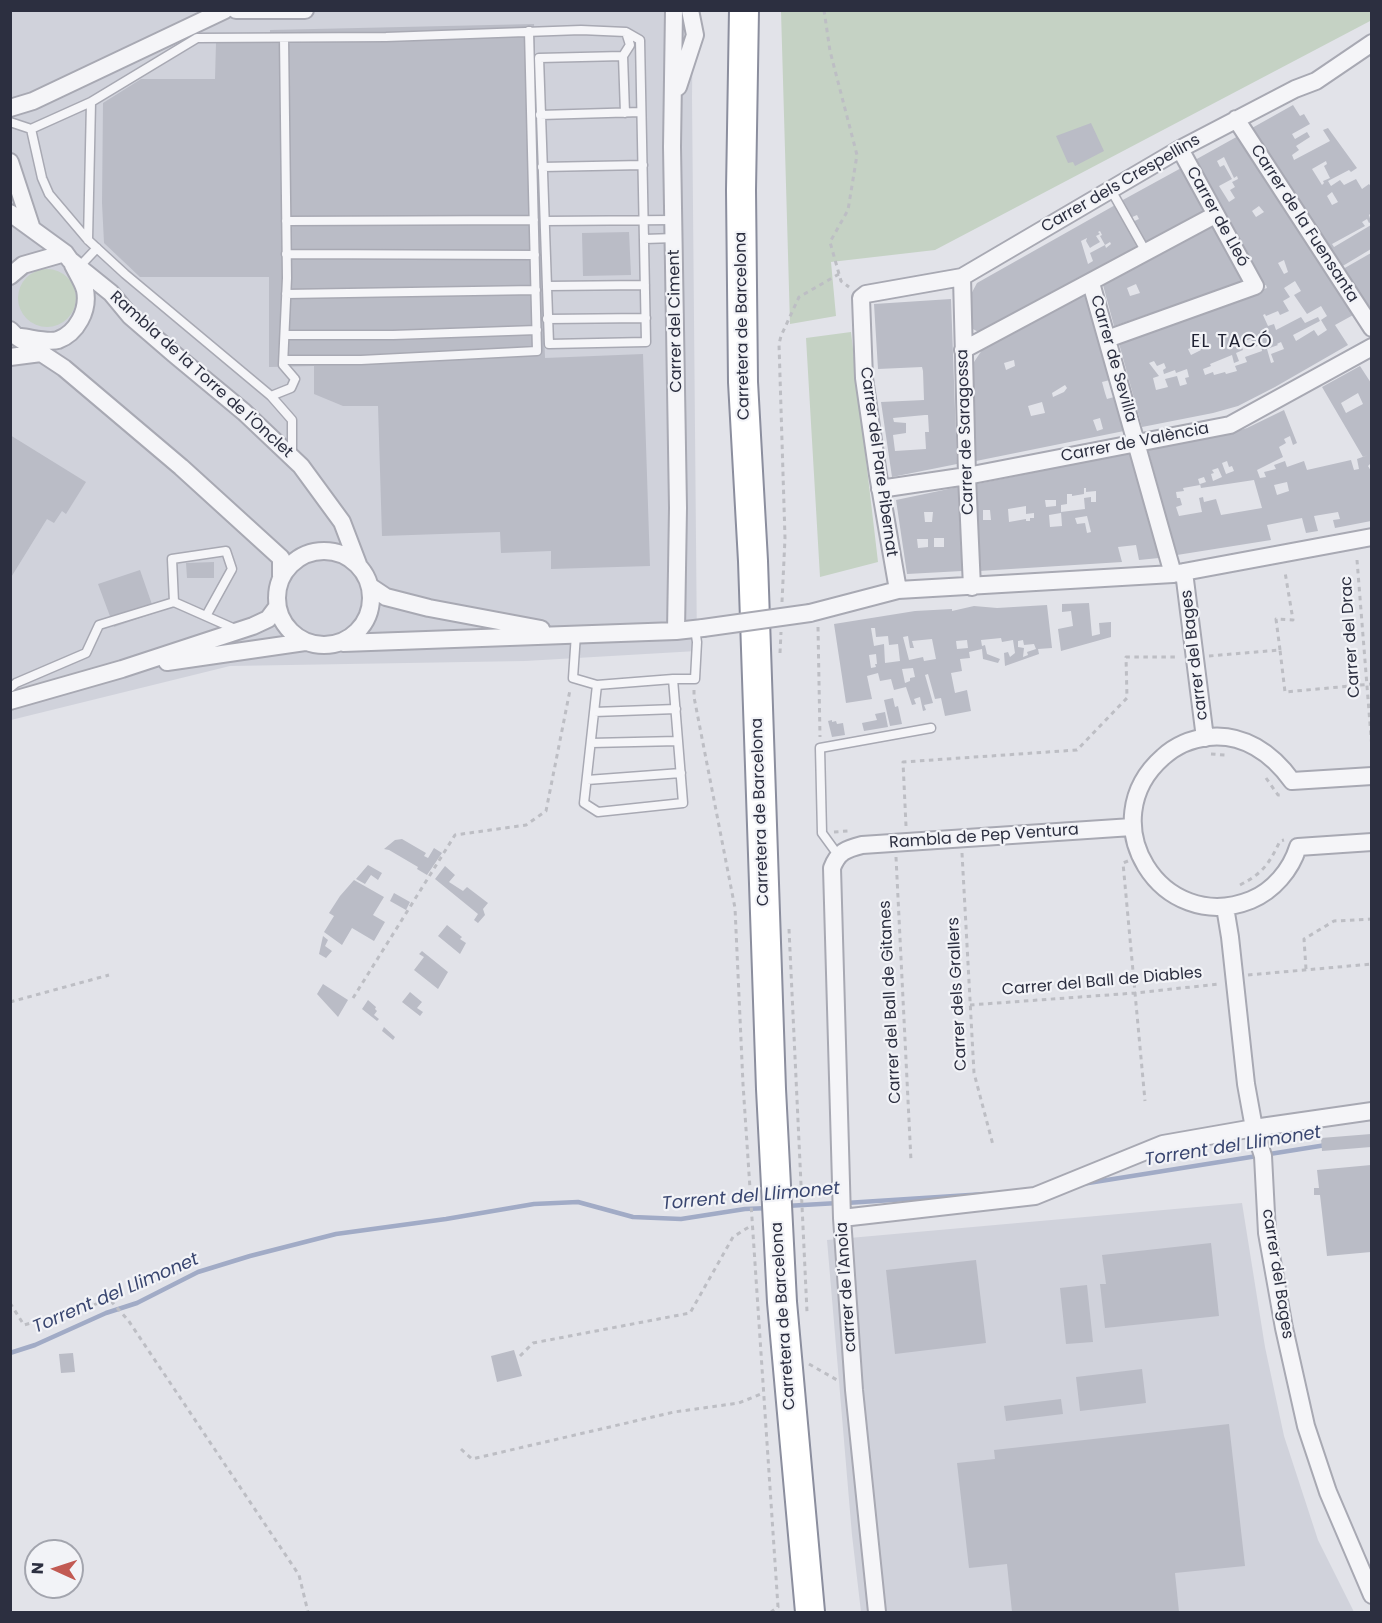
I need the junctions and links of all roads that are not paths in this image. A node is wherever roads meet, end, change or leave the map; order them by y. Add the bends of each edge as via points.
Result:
1 (236, 10) edge
2 (305, 10) edge
3 (674, 10) edge
4 (690, 10) edge
5 (734, 10) edge
6 (744, 10) edge
7 (219, 12) edge
8 (529, 32) junction
9 (626, 32) junction
10 (284, 38) junction
11 (743, 39) junction
12 (1371, 43) edge
13 (623, 56) junction
14 (91, 102) junction
15 (673, 102) junction
16 (10, 108) edge
17 (625, 112) junction
18 (641, 112) junction
19 (540, 115) junction
20 (1236, 119) junction
21 (10, 122) edge
22 (31, 129) junction
23 (1180, 149) junction
24 (10, 162) edge
25 (643, 165) junction
26 (542, 167) junction
27 (1111, 190) junction
28 (10, 213) edge
29 (1215, 215) junction
30 (534, 220) junction
31 (644, 220) junction
32 (675, 220) junction
33 (286, 221) junction
34 (545, 221) junction
35 (31, 226) junction
36 (675, 238) junction
37 (644, 239) junction
38 (88, 240) junction
39 (97, 248) junction
40 (1146, 253) junction
41 (286, 254) junction
42 (535, 255) junction
43 (72, 260) junction
44 (10, 276) edge
45 (962, 277) junction
46 (1091, 283) junction
47 (645, 285) junction
48 (547, 286) junction
49 (536, 290) junction
50 (286, 294) junction
51 (861, 298) joint
52 (646, 318) junction
53 (547, 319) junction
54 (1371, 328) edge
55 (537, 330) junction
56 (285, 335) junction
57 (13, 338) edge
58 (1107, 339) junction
59 (1371, 346) edge
60 (963, 350) junction
61 (41, 353) junction
62 (10, 357) edge
63 (284, 360) junction
64 (271, 396) junction
65 (1136, 442) junction
66 (292, 458) junction
67 (967, 476) junction
68 (880, 489) junction
69 (1371, 537) edge
70 (1371, 542) edge
71 (358, 564) junction
72 (1179, 573) junction
73 (281, 576) junction
74 (370, 587) junction
75 (972, 587) junction
76 (898, 590) junction
77 (174, 602) junction
78 (276, 607) junction
79 (206, 616) junction
80 (699, 628) junction
81 (239, 631) junction
82 (676, 631) junction
83 (572, 634) junction
84 (305, 642) junction
85 (342, 643) junction
86 (122, 669) junction
87 (673, 679) junction
88 (597, 685) junction
89 (10, 688) edge
90 (10, 701) edge
91 (676, 709) junction
92 (594, 712) junction
93 (931, 728) dead end
94 (678, 741) junction
95 (591, 743) junction
96 (1205, 746) junction
97 (681, 773) junction
98 (1371, 776) edge
99 (587, 780) junction
100 (1132, 827) junction
101 (1371, 842) edge
102 (838, 855) junction
103 (1225, 907) junction
104 (1371, 1111) edge
105 (1254, 1128) junction
106 (842, 1218) junction
107 (1371, 1595) edge
108 (810, 1612) edge
109 (877, 1612) edge

1 - 2 street
3 - 15 street, Carrer del Ciment
4 - 15 street via 695,35
5 - 11 highway
6 - 11 highway, Carretera de Barcelona
7 - 16 street via 33,101
8 - 9 lane
8 - 10 lane
8 - 30 lane
9 - 13 lane via 630,45
9 - 18 lane via 640,40
10 - 14 lane via 197,38
10 - 33 lane
11 - 108 highway, Carretera de Barcelona via 743,382 771,1089 782,1302
12 - 20 street, Carrer dels Crespellins via 1316,81
13 - 17 lane
13 - 19 lane via 539,58
14 - 22 lane
14 - 38 lane
15 - 32 street, Carrer del Ciment
17 - 18 lane
17 - 19 lane
18 - 25 lane
19 - 26 lane
20 - 23 street, Carrer dels Crespellins
20 - 54 street, Carrer de la Fuensanta
21 - 22 lane
22 - 38 lane via 49,194
23 - 27 street, Carrer dels Crespellins
23 - 29 street, Carrer de Lleó
24 - 35 street
25 - 26 lane
25 - 31 lane
26 - 34 lane
27 - 40 lane
27 - 45 street, Carrer dels Crespellins
28 - 35 street, Rambla de la Torre de l'Onclet
29 - 40 street
29 - 58 street, Carrer de Lleó via 1255,286
30 - 33 lane
30 - 42 lane
31 - 32 lane
31 - 34 lane
31 - 37 lane
32 - 36 street, Carrer del Ciment
33 - 41 lane
34 - 48 lane
35 - 43 street, Rambla de la Torre de l'Onclet
36 - 37 lane
36 - 82 street, Carrer del Ciment
37 - 47 lane
38 - 39 lane
39 - 43 lane
39 - 64 lane
40 - 46 street
41 - 42 lane
41 - 50 lane
42 - 49 lane
43 - 44 street via 23,265
43 - 57 street via 85,290 80,321 56,341
43 - 66 street, Rambla de la Torre de l'Onclet
45 - 51 street, Carrer dels Crespellins
45 - 60 street, Carrer de Saragossa
46 - 58 street, Carrer de Sevilla
46 - 60 street
47 - 48 lane
47 - 52 lane
48 - 53 lane
49 - 50 lane
49 - 55 lane
50 - 56 lane
51 - 68 street, Carrer del Pare Pibernat via 864,378
52 - 53 lane
52 - 53 lane via 646,342 549,344
55 - 56 lane
55 - 63 lane via 537,351
56 - 63 lane
57 - 61 street
58 - 65 street, Carrer de Sevilla
59 - 65 street, Carrer de València via 1230,425
60 - 67 street, Carrer de Saragossa
61 - 62 street
61 - 73 street via 167,455 281,558
63 - 64 lane via 295,379 291,388
64 - 66 lane via 292,420
65 - 67 street, Carrer de València
65 - 72 street, Carrer de Sevilla
66 - 71 street, Rambla de la Torre de l'Onclet via 342,522
67 - 68 street, Carrer de València
67 - 75 street, Carrer de Saragossa
68 - 76 street, Carrer del Pare Pibernat
69 - 72 street
70 - 72 lane via 1191,576
71 - 73 street via 344,555 315,551 297,559
71 - 74 street
72 - 75 street
72 - 96 street, carrer del Bages via 1195,657
73 - 78 street
74 - 83 street via 386,597 429,608
74 - 85 street via 372,603 362,628
75 - 76 street
76 - 80 street, bridge via 814,612
77 - 79 lane
77 - 79 lane via 172,559 226,551 232,569
77 - 89 lane via 99,625 86,653
78 - 81 street via 268,619
78 - 84 street via 290,632
79 - 81 lane
80 - 82 street
80 - 87 lane via 695,679
81 - 86 street
82 - 83 street
83 - 85 street
83 - 88 lane via 573,678
84 - 85 street via 322,646
84 - 86 street
86 - 90 street
87 - 88 lane
87 - 91 lane
88 - 92 lane
91 - 92 lane
91 - 94 lane
92 - 95 lane
93 - 102 lane via 820,748 822,833
94 - 95 lane
94 - 97 lane
95 - 99 lane
96 - 98 street via 1228,737 1245,741 1275,759 1290,788
96 - 100 street via 1190,741 1154,765 1138,790
97 - 99 lane
97 - 99 lane via 683,803 598,812 584,802
100 - 102 street, Rambla de Pep Ventura via 862,845
100 - 103 street via 1139,855 1162,887 1193,903
101 - 103 street via 1294,843 1290,864 1270,889
102 - 106 street, carrer de l'Anoia via 832,868
103 - 105 street, carrer del Bages
104 - 105 street
105 - 106 street via 1163,1144 1035,1196
105 - 107 street, carrer del Bages via 1263,1156 1268,1233 1280,1307 1306,1426 1328,1492
106 - 109 street, carrer de l'Anoia via 854,1390

